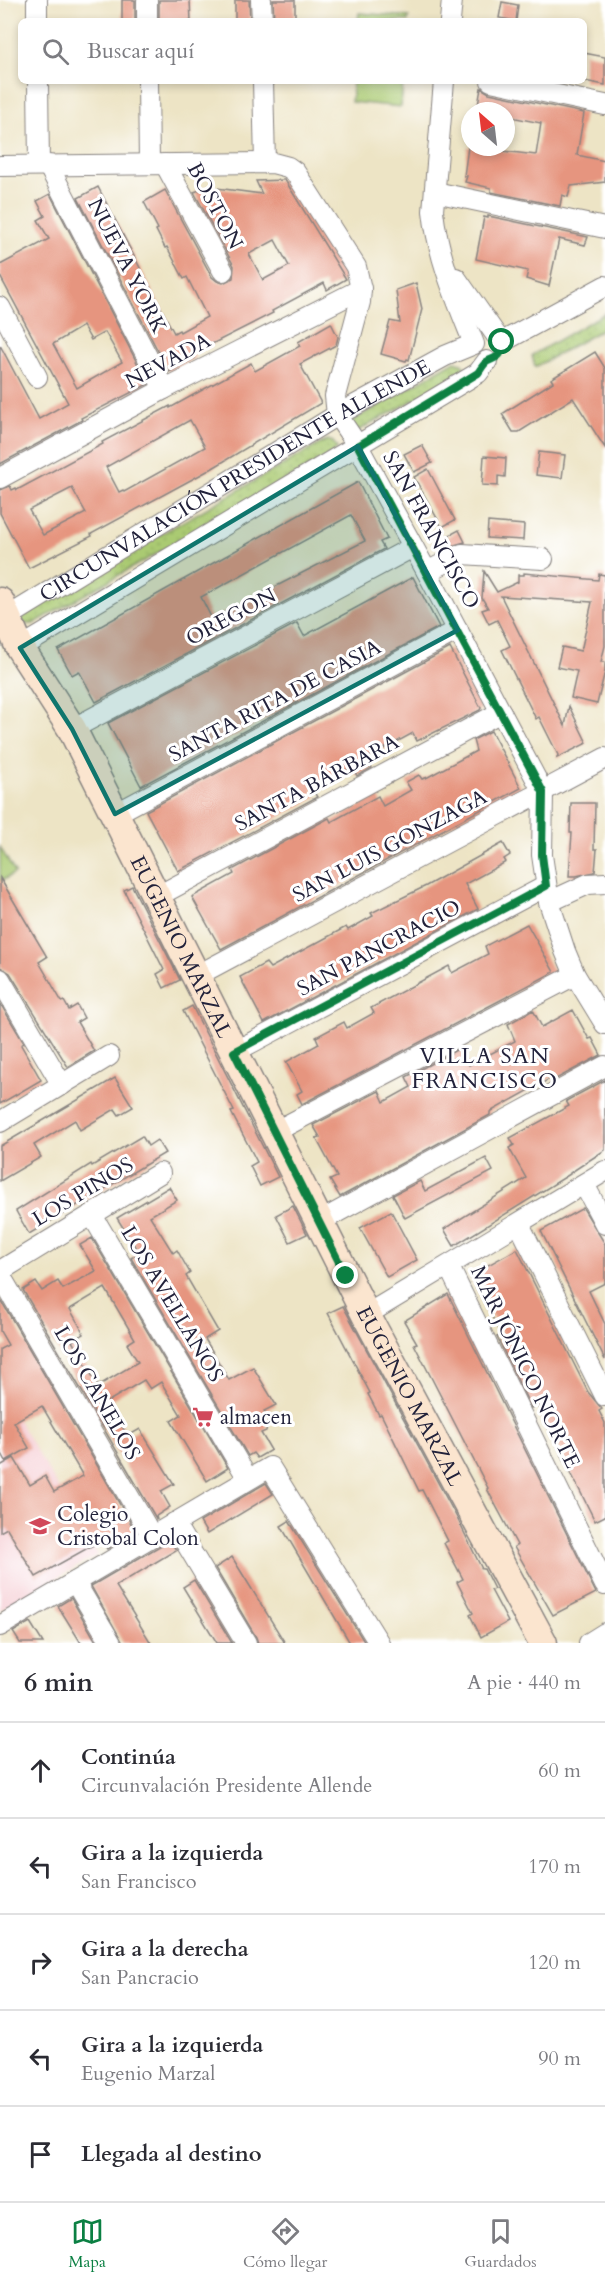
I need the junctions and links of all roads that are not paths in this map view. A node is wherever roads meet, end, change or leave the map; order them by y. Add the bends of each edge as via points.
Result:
1 (37, 0) edge
2 (147, 0) edge
3 (261, 0) edge
4 (452, 0) edge
5 (37, 18) edge
6 (147, 18) edge
7 (262, 18) edge
8 (450, 18) edge
9 (38, 84) edge
10 (148, 84) edge
11 (263, 84) edge
12 (444, 84) edge
13 (505, 84) edge
14 (605, 105) edge
15 (265, 163) junction
16 (157, 164) junction
17 (44, 165) junction
18 (0, 166) edge
19 (435, 192) junction
20 (605, 228) edge
21 (442, 259) junction
22 (223, 271) dead end
23 (605, 286) edge
24 (360, 289) junction
25 (0, 307) edge
26 (499, 339) junction
27 (474, 344) junction
28 (487, 361) junction
29 (37, 377) dead end
30 (164, 389) junction
31 (337, 415) junction
32 (358, 446) junction
33 (0, 478) edge
34 (413, 547) junction
35 (543, 559) dead end
36 (427, 572) junction
37 (2, 614) edge
38 (458, 630) junction
39 (10, 654) edge
40 (501, 712) junction
41 (72, 729) junction
42 (605, 758) edge
43 (543, 792) junction
44 (115, 814) junction
45 (605, 883) edge
46 (548, 894) junction
47 (156, 897) junction
48 (575, 975) junction
49 (196, 976) junction
50 (0, 979) edge
51 (605, 1024) edge
52 (234, 1052) junction
53 (109, 1056) dead end
54 (605, 1066) edge
55 (62, 1085) junction
56 (0, 1122) edge
57 (274, 1132) junction
58 (605, 1171) edge
59 (160, 1173) dead end
60 (584, 1184) junction
61 (92, 1215) junction
62 (320, 1222) junction
63 (519, 1224) junction
64 (605, 1224) edge
65 (449, 1267) junction
66 (0, 1273) edge
67 (366, 1315) junction
68 (605, 1396) edge
69 (248, 1479) junction
70 (174, 1523) junction
71 (152, 1536) junction
72 (75, 1582) junction
73 (605, 1585) edge
74 (0, 1626) edge
75 (605, 1634) edge
76 (111, 1643) edge
77 (246, 1643) edge
78 (379, 1643) edge
79 (543, 1643) edge
80 (589, 1643) edge

1 - 5 street
2 - 6 street
3 - 7 street
4 - 8 street
9 - 17 street, NUEVA YORK
10 - 16 street, BOSTON
11 - 15 street
12 - 19 street
13 - 14 street
15 - 16 street
15 - 24 street via 280,164 295,172 356,267
16 - 17 street
16 - 22 street, BOSTON
17 - 18 street
17 - 30 street, NUEVA YORK
19 - 20 street
19 - 21 street via 436,232
21 - 26 street
21 - 27 street
23 - 26 street
24 - 30 street, NEVADA
24 - 31 street via 358,314 335,396
25 - 29 street
26 - 27 street, CIRCUNVALACIÓN PRESIDENTE ALLENDE via 483,334
26 - 28 street, CIRCUNVALACIÓN PRESIDENTE ALLENDE via 499,356
27 - 28 street via 478,358
27 - 31 street, CIRCUNVALACIÓN PRESIDENTE ALLENDE
28 - 32 street, CIRCUNVALACIÓN PRESIDENTE ALLENDE via 478,373
30 - 33 street, NEVADA
31 - 32 street, SAN FRANCISCO
31 - 37 street, CIRCUNVALACIÓN PRESIDENTE ALLENDE
32 - 34 street, SAN FRANCISCO
32 - 39 street, CIRCUNVALACIÓN PRESIDENTE ALLENDE
34 - 36 street, SAN FRANCISCO
34 - 41 street, OREGON
35 - 36 street via 462,554
36 - 38 street, SAN FRANCISCO
37 - 39 main road, EUGENIO MARZAL
38 - 40 street, SAN FRANCISCO
38 - 44 street, SANTA RITA DE CASIA
39 - 41 main road, EUGENIO MARZAL
40 - 43 street, SAN FRANCISCO
40 - 47 street, SANTA BÁRBARA
41 - 44 main road, EUGENIO MARZAL
42 - 43 street, SAN LUIS GONZAGA
43 - 46 street, SAN FRANCISCO via 542,855
43 - 49 street, SAN LUIS GONZAGA
44 - 47 main road, EUGENIO MARZAL
45 - 46 street, SAN PANCRACIO
46 - 48 street, SAN FRANCISCO
46 - 52 street, SAN PANCRACIO
47 - 49 main road, EUGENIO MARZAL
48 - 51 street, SAN FRANCISCO
48 - 57 street
49 - 52 main road, EUGENIO MARZAL
50 - 55 street
52 - 57 main road, EUGENIO MARZAL
53 - 55 street
54 - 62 street
55 - 56 street
57 - 62 main road, EUGENIO MARZAL
58 - 60 street
59 - 61 street, LOS PINOS
60 - 63 street
60 - 64 street
61 - 66 street, LOS PINOS
61 - 69 street, LOS AVELLANOS
62 - 67 main road, EUGENIO MARZAL
63 - 65 street
63 - 68 street
65 - 67 street
65 - 73 street, MAR JÓNICO NORTE
66 - 71 street, LOS CANELOS
67 - 79 main road, EUGENIO MARZAL
69 - 70 street
69 - 78 street via 270,1467
70 - 71 street
70 - 77 street
71 - 72 street
72 - 74 street
72 - 76 street
75 - 80 street

